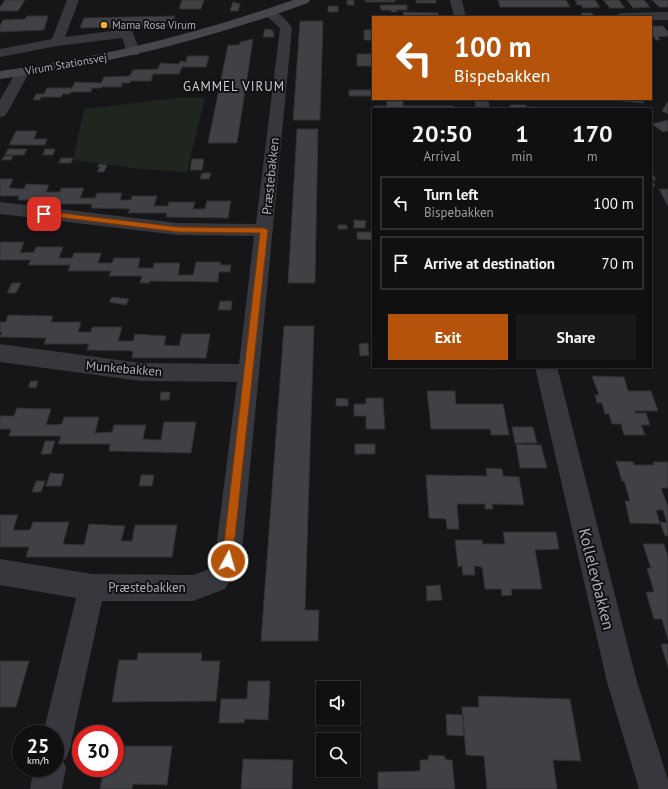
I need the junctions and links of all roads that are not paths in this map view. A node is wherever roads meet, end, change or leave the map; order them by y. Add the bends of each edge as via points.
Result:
1 (73, 0) edge
2 (304, 0) edge
3 (456, 0) edge
4 (269, 13) junction
5 (460, 16) edge
6 (652, 16) edge
7 (668, 16) edge
8 (57, 42) junction
9 (133, 52) junction
10 (0, 53) edge
11 (22, 73) junction
12 (0, 75) edge
13 (0, 113) edge
14 (0, 208) edge
15 (264, 230) junction
16 (0, 353) edge
17 (546, 368) edge
18 (248, 373) junction
19 (0, 572) edge
20 (92, 587) junction
21 (60, 725) edge
22 (48, 777) edge
23 (46, 789) edge
24 (655, 789) edge

1 - 8 street, Virum Stationsvej
2 - 4 street, Virum Stationsvej
3 - 5 street
4 - 9 street, Virum Stationsvej via 183,40
4 - 15 street, Præstebakken via 286,28
6 - 7 street
8 - 9 street, Virum Stationsvej via 127,33
8 - 10 street, Virum Stationsvej
9 - 11 street, Virum Stationsvej
11 - 12 street, Virum Stationsvej
11 - 13 street
14 - 15 street via 178,229
15 - 18 street, Præstebakken
16 - 18 street, Munkebakken via 141,372
17 - 24 street, Kollelevbakken via 622,682
18 - 20 street, Præstebakken via 228,561 216,580 193,588
19 - 20 street
20 - 21 street, Præstebakken
22 - 23 street

